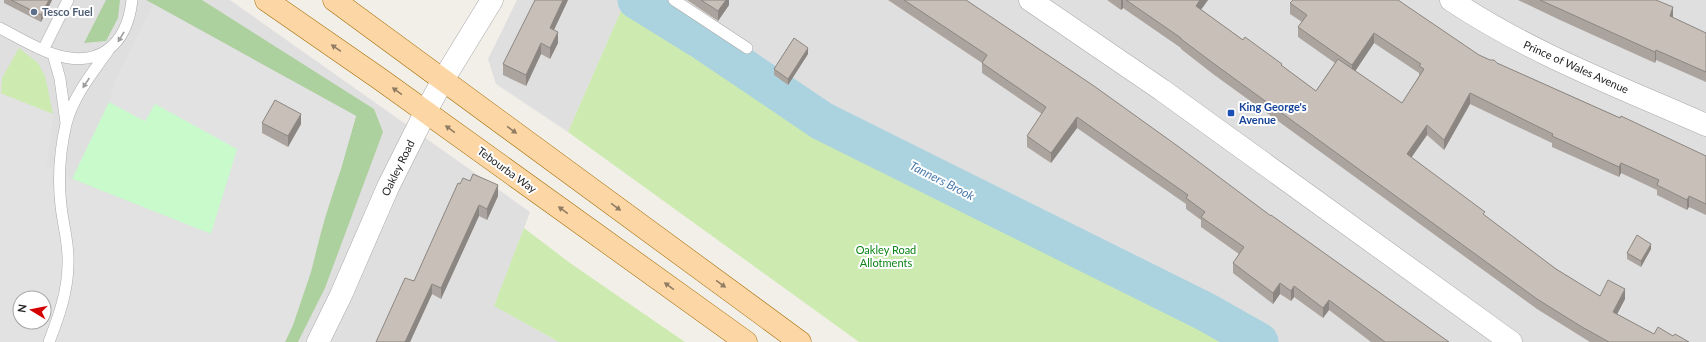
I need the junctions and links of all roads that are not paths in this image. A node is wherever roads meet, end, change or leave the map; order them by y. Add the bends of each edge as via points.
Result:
1 (68, 0) edge
2 (132, 0) edge
3 (266, 0) edge
4 (334, 0) edge
5 (492, 0) edge
6 (674, 0) edge
7 (1030, 0) edge
8 (1451, 0) edge
9 (0, 28) edge
10 (747, 48) dead end
11 (43, 50) junction
12 (108, 51) junction
13 (54, 54) junction
14 (443, 80) junction
15 (426, 111) junction
16 (66, 123) junction
17 (1706, 125) edge
18 (49, 342) edge
19 (318, 342) edge
20 (746, 342) edge
21 (800, 342) edge
22 (1510, 342) edge

1 - 11 lane
2 -> 12 lane via 128,22 122,36
15 -> 3 main road, Tebourba Way
4 - 14 main road
5 - 14 street, Oakley Road
6 - 10 lane
7 - 22 street via 1162,90
8 - 17 street, Prince of Wales Avenue via 1538,51
9 - 11 lane
11 - 13 lane
12 - 13 lane via 77,59
12 -> 16 lane via 80,92
13 - 16 lane
14 - 15 street, Oakley Road
14 -> 21 main road
15 - 19 street, Oakley Road via 385,193
20 -> 15 main road, Tebourba Way
16 - 18 lane via 60,178 68,273 64,299

